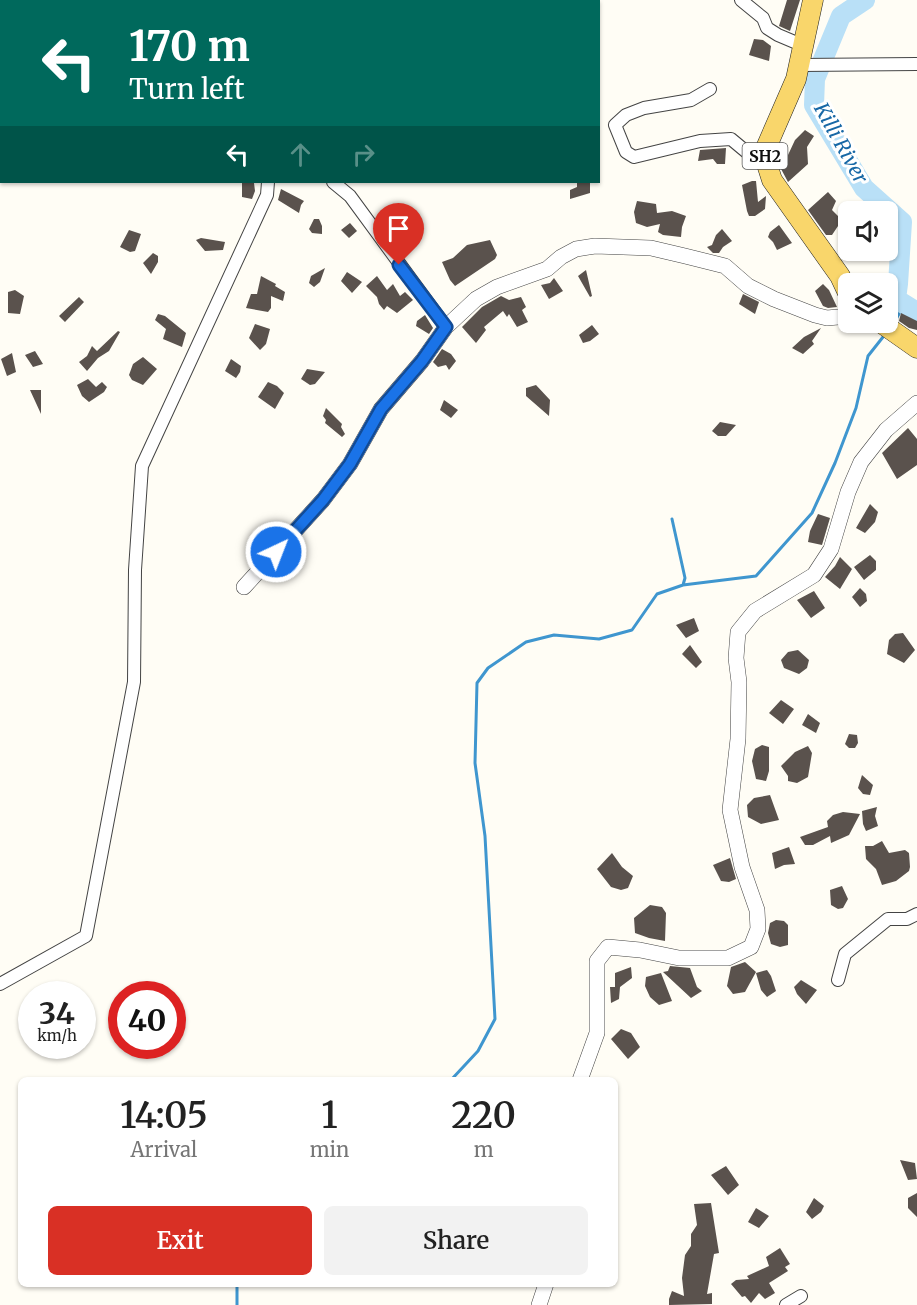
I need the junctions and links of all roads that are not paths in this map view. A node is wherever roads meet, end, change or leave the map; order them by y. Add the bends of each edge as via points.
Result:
1 (741, 0) edge
2 (813, 0) edge
3 (804, 46) junction
4 (917, 64) edge
5 (805, 66) junction
6 (710, 89) dead end
7 (765, 158) junction
8 (268, 183) edge
9 (334, 183) edge
10 (838, 273) edge
11 (838, 317) edge
12 (446, 327) junction
13 (896, 333) edge
14 (917, 348) edge
15 (917, 403) edge
16 (244, 587) dead end
17 (917, 914) edge
18 (838, 980) dead end
19 (0, 984) edge
20 (581, 1077) edge
21 (545, 1287) edge
22 (801, 1296) dead end
23 (539, 1305) edge
24 (786, 1305) edge

1 - 3 street via 764,18 767,28
2 - 3 main road, SH2
3 - 5 main road, SH2
4 - 5 street
5 - 7 main road, SH2 via 766,148
6 - 7 street via 691,100 626,115 615,125 626,152 634,157 700,141 731,140 748,154
7 - 10 main road, SH2 via 772,180
8 - 19 street via 267,195 142,466 135,570 134,682 87,936
9 - 12 street via 350,196
11 - 12 street via 827,318 774,299 748,286 725,266 651,248 595,246 576,249 547,269 497,287 476,299
12 - 16 street via 381,409 350,464 323,500
13 - 14 main road
15 - 20 street via 886,430 861,462 831,549 814,575 755,611 738,632 738,739 730,810 742,867 757,910 758,929 751,947 728,958 679,958 608,947 597,961 597,1033
17 - 18 street via 907,919 888,919 845,954
21 - 23 street
22 - 24 street

